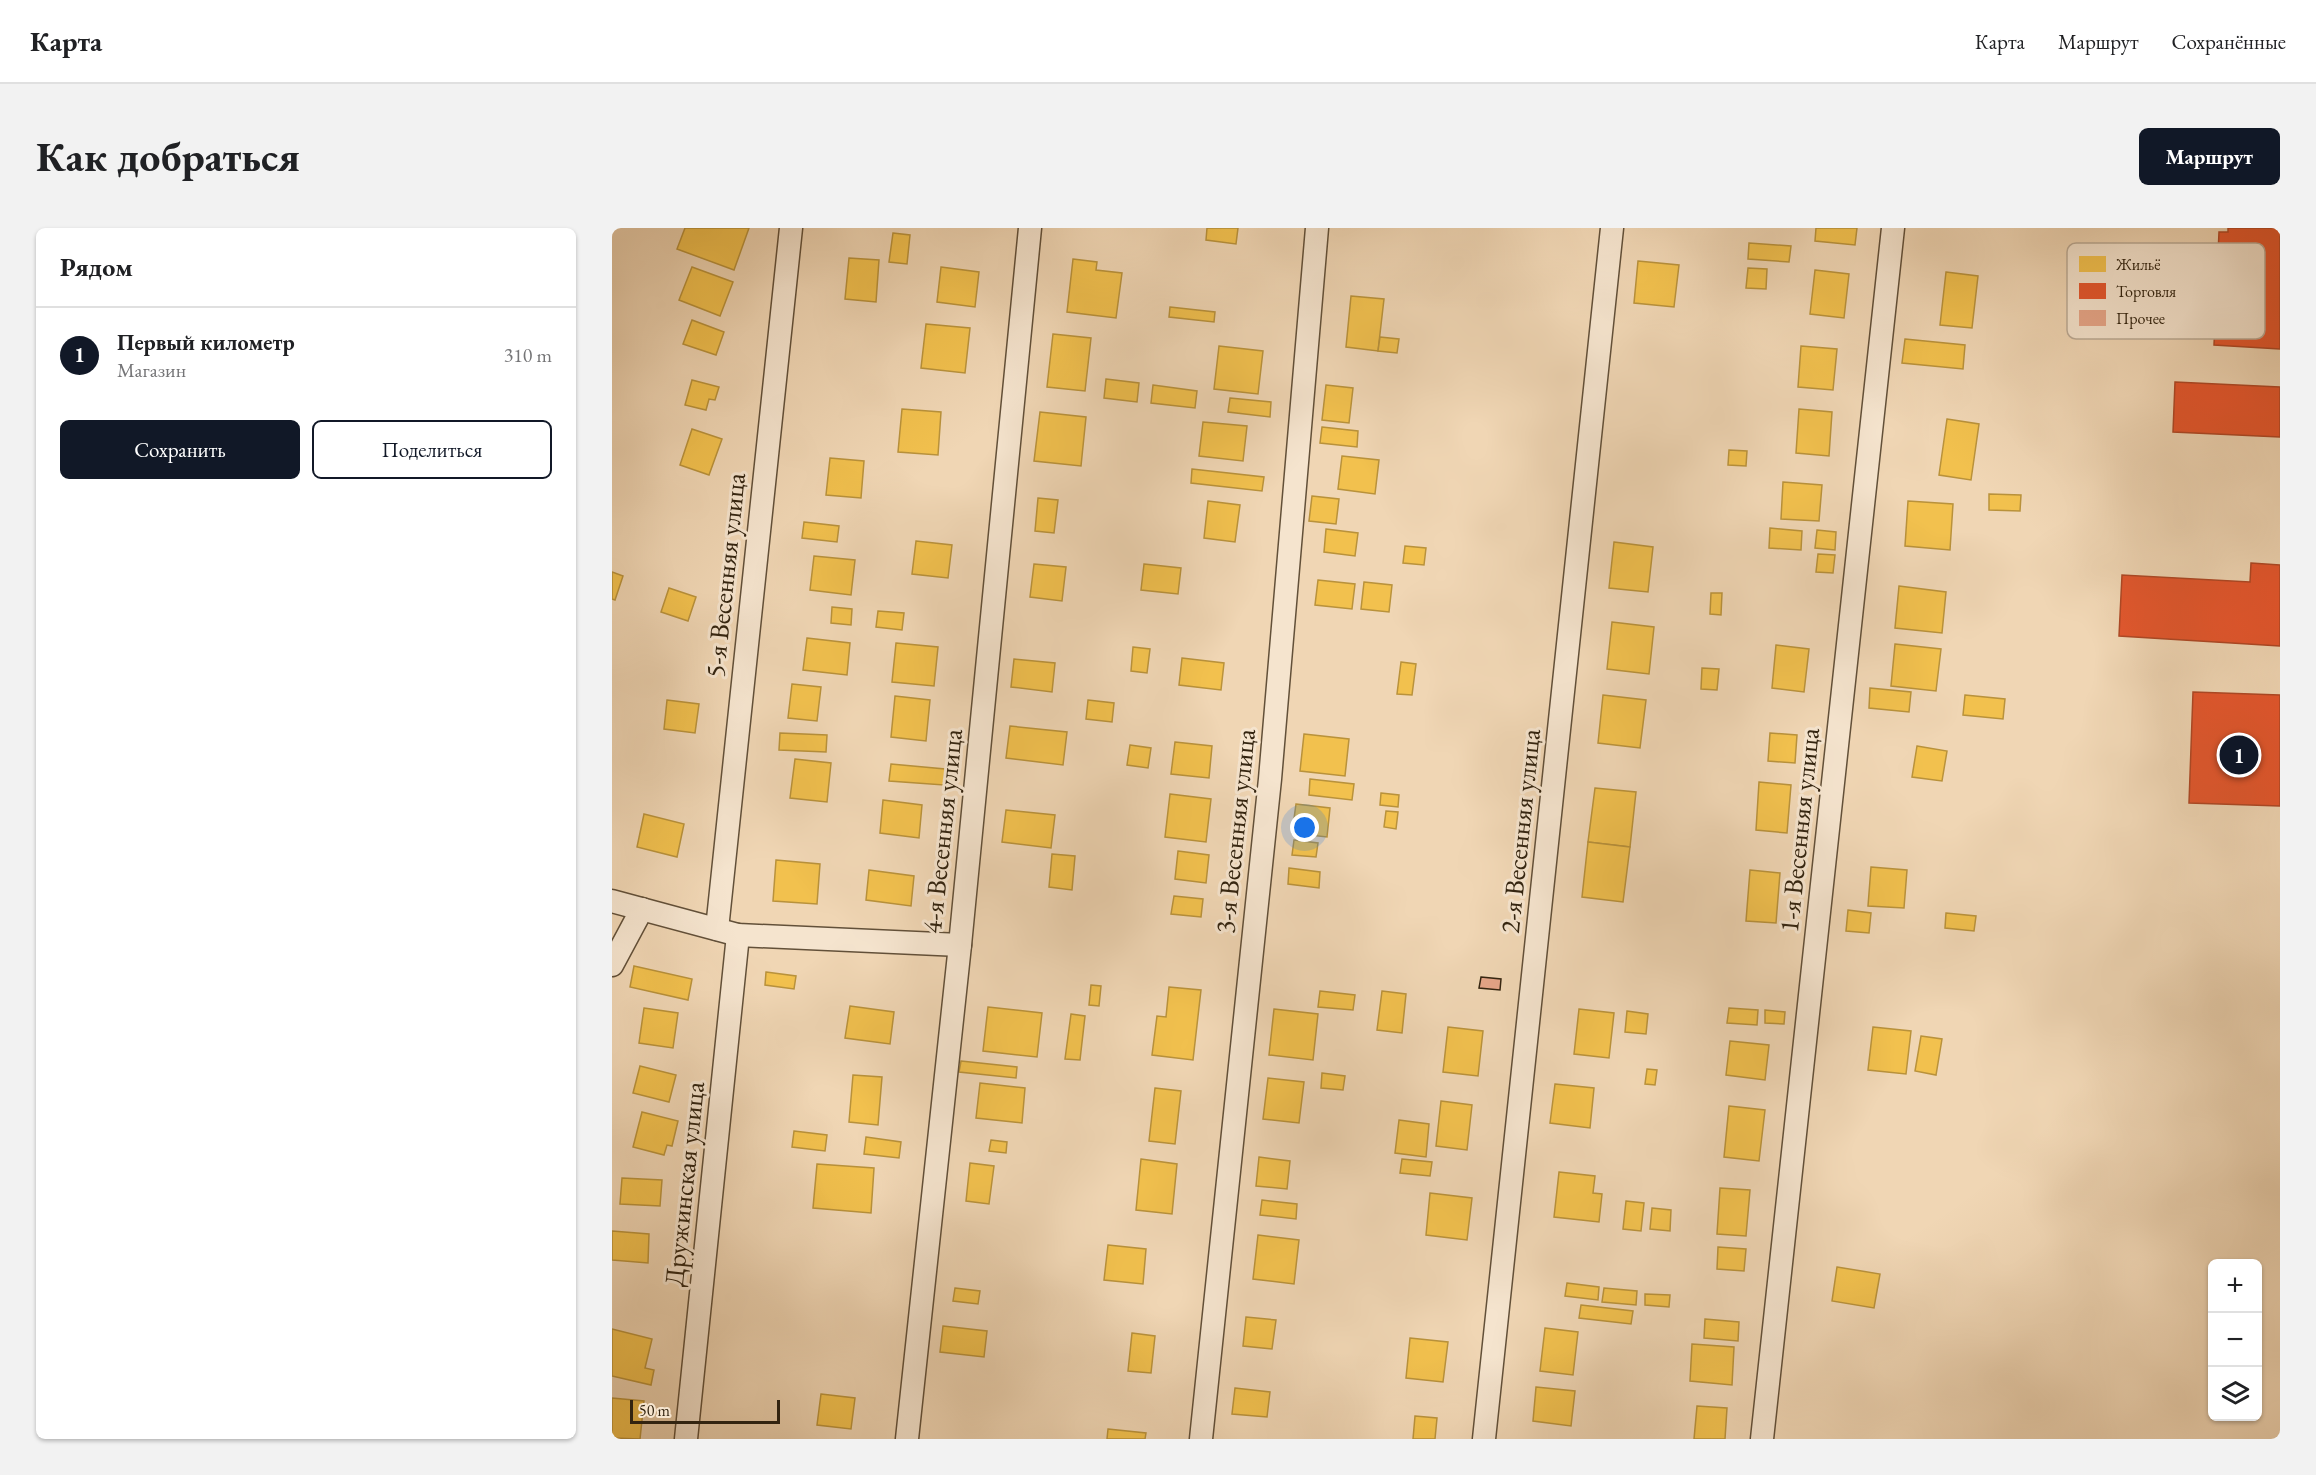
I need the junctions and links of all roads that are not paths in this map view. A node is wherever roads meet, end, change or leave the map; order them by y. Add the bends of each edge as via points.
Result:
1 (791, 228) edge
2 (1030, 228) edge
3 (1317, 228) edge
4 (1612, 228) edge
5 (1893, 228) edge
6 (612, 901) edge
7 (642, 909) junction
8 (728, 932) junction
9 (960, 945) junction
10 (612, 965) edge
11 (686, 1439) edge
12 (907, 1439) edge
13 (1201, 1439) edge
14 (1484, 1439) edge
15 (1762, 1439) edge

1 - 8 street, 5-я Весенняя улица
2 - 9 street, 4-я Весенняя улица
3 - 13 street, 3-я Весенняя улица via 1270,779
4 - 14 street, 2-я Весенняя улица
5 - 15 street, 1-я Весенняя улица
6 - 7 street
7 - 8 street
7 - 10 street
8 - 9 street
8 - 11 street, Дружинская улица
9 - 12 street, 4-я Весенняя улица

